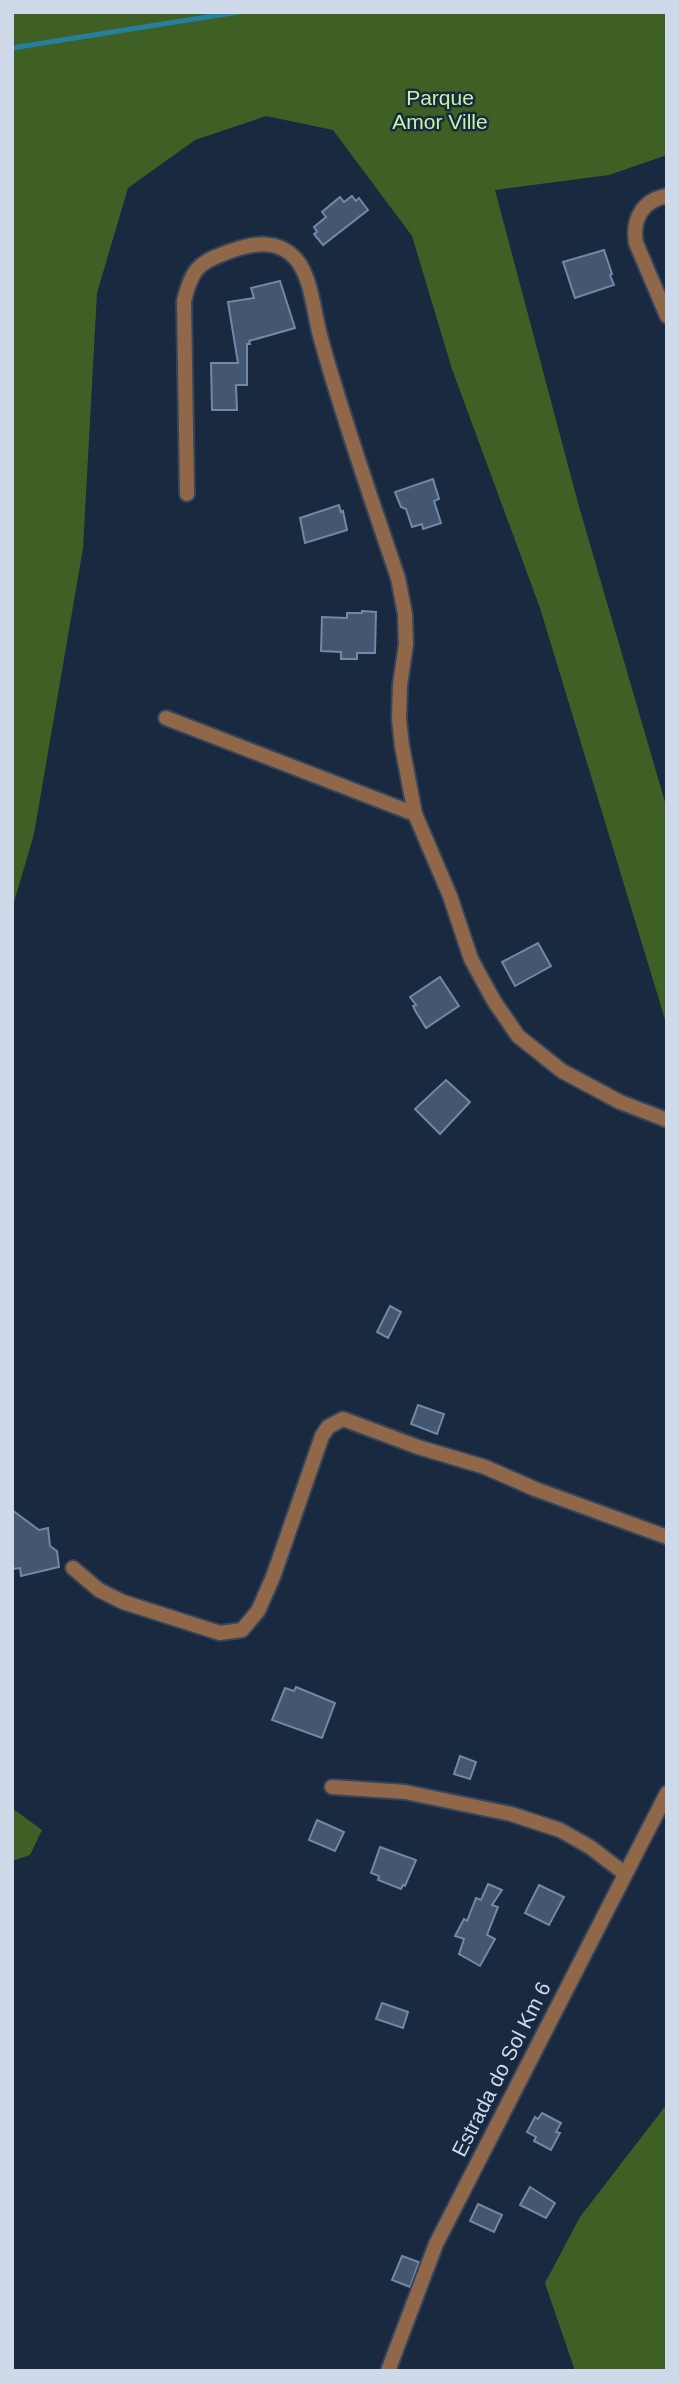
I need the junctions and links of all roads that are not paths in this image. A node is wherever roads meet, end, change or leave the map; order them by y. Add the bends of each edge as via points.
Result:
1 (667, 196) edge
2 (667, 316) edge
3 (187, 494) dead end
4 (166, 718) dead end
5 (415, 814) junction
6 (667, 1120) edge
7 (667, 1537) edge
8 (73, 1568) dead end
9 (332, 1787) dead end
10 (667, 1793) edge
11 (624, 1874) junction
12 (388, 2371) edge

1 - 2 street via 643,209 634,232
3 - 5 street via 184,301 189,279 203,262 248,245 284,249 297,260 310,291 320,337 398,578 406,644 399,719
4 - 5 street
5 - 6 street via 471,959 518,1036 562,1071 620,1102
7 - 8 street via 485,1466 344,1419 322,1436 273,1577 258,1611 242,1630 220,1633 123,1602 99,1590
9 - 11 street via 405,1791 511,1814 561,1830
10 - 11 street, Estrada do Sol Km 6
11 - 12 street, Estrada do Sol Km 6 via 436,2244

